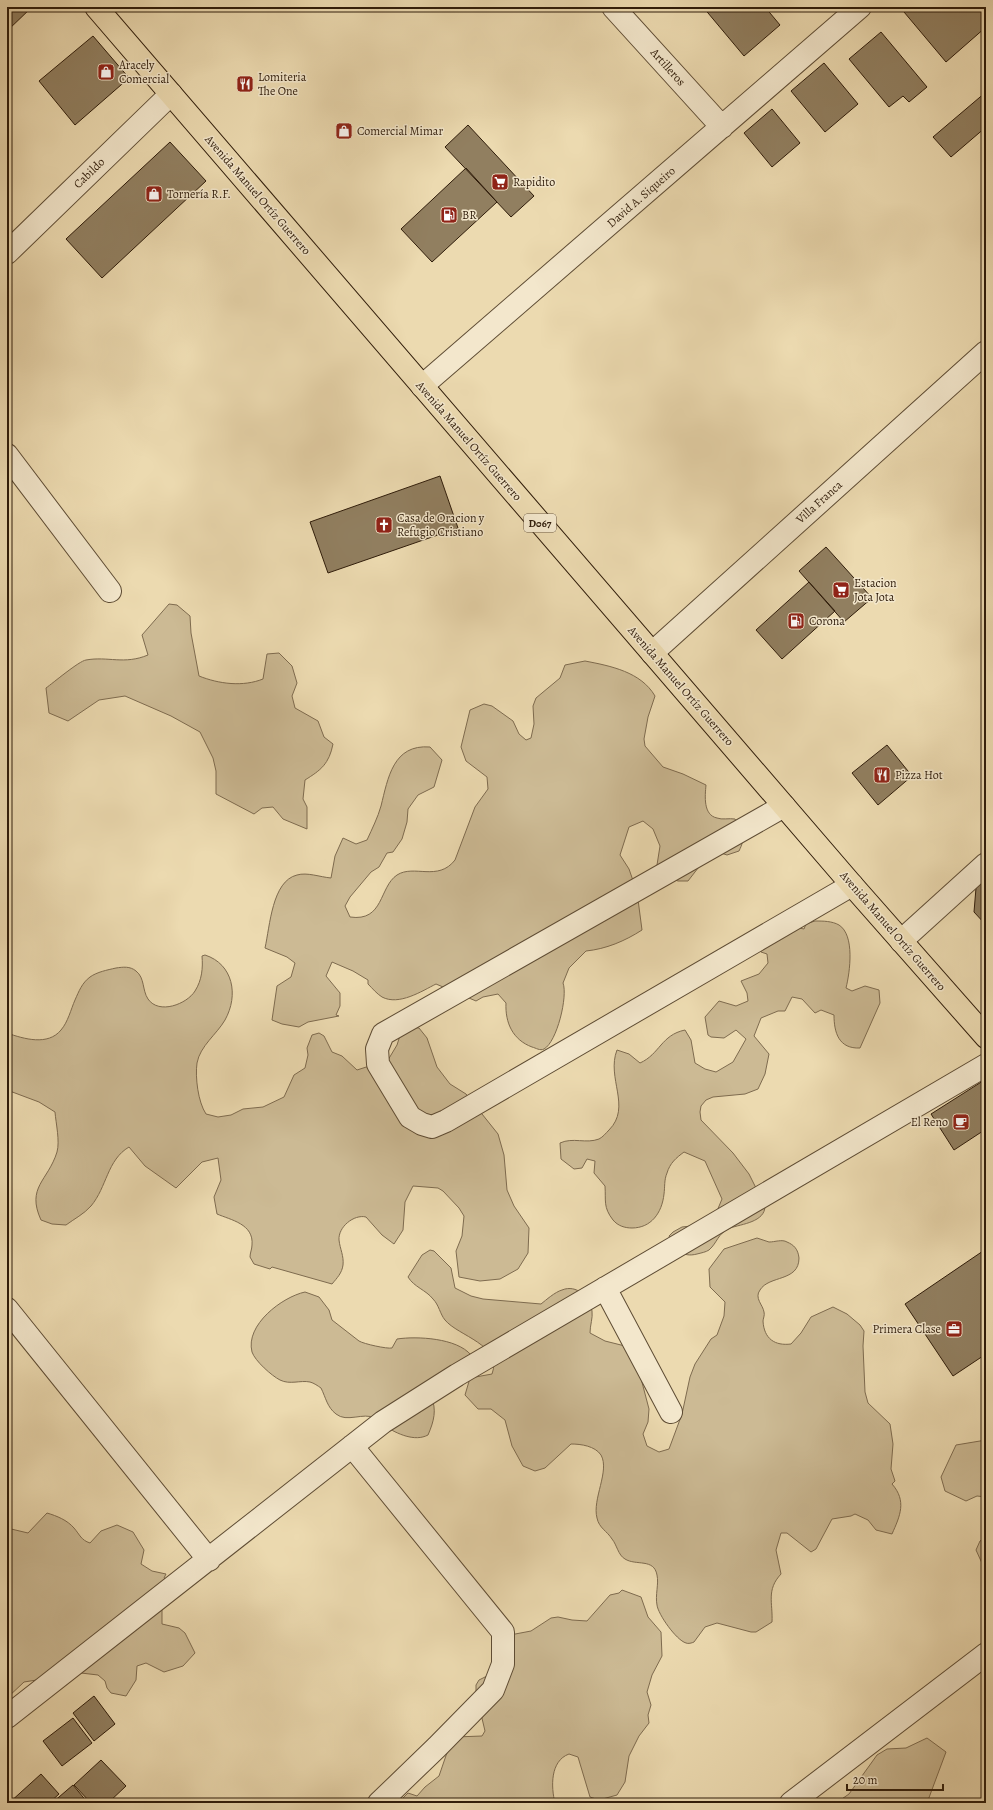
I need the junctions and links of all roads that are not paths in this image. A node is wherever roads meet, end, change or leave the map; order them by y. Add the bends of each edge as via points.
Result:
1 (96, 7) edge
2 (613, 7) edge
3 (860, 7) edge
4 (171, 94) junction
5 (722, 127) junction
6 (7, 253) edge
7 (986, 352) edge
8 (422, 386) junction
9 (7, 455) edge
10 (110, 591) dead end
11 (652, 653) junction
12 (784, 806) junction
13 (986, 864) edge
14 (852, 885) junction
15 (901, 941) junction
16 (986, 1037) edge
17 (986, 1065) edge
18 (605, 1288) junction
19 (7, 1309) edge
20 (671, 1412) dead end
21 (352, 1446) junction
22 (209, 1560) junction
23 (986, 1654) edge
24 (7, 1717) edge
25 (379, 1803) edge
26 (791, 1803) edge

1 - 4 main road, Avenida Manuel Ortíz Guerrero / D067
2 - 5 street, Artilleros
3 - 5 street, David A. Siqueiro
4 - 6 street, Cabildo
4 - 8 main road, Avenida Manuel Ortíz Guerrero / D067
5 - 8 street, David A. Siqueiro
7 - 11 street, Villa Franca
8 - 11 main road, Avenida Manuel Ortíz Guerrero / D067
9 - 10 street
11 - 12 main road, Avenida Manuel Ortíz Guerrero / D067
12 - 14 main road, Avenida Manuel Ortíz Guerrero / D067
12 - 14 street via 382,1034 376,1049 378,1064 410,1117 432,1127 446,1121
13 - 15 street
14 - 15 main road, Avenida Manuel Ortíz Guerrero / D067
15 - 16 main road, Avenida Manuel Ortíz Guerrero / D067
17 - 18 street
18 - 20 street
18 - 21 street via 457,1375 383,1422
19 - 22 street
21 - 22 street
21 - 25 street via 503,1632 503,1664 493,1690
22 - 24 street
23 - 26 street

